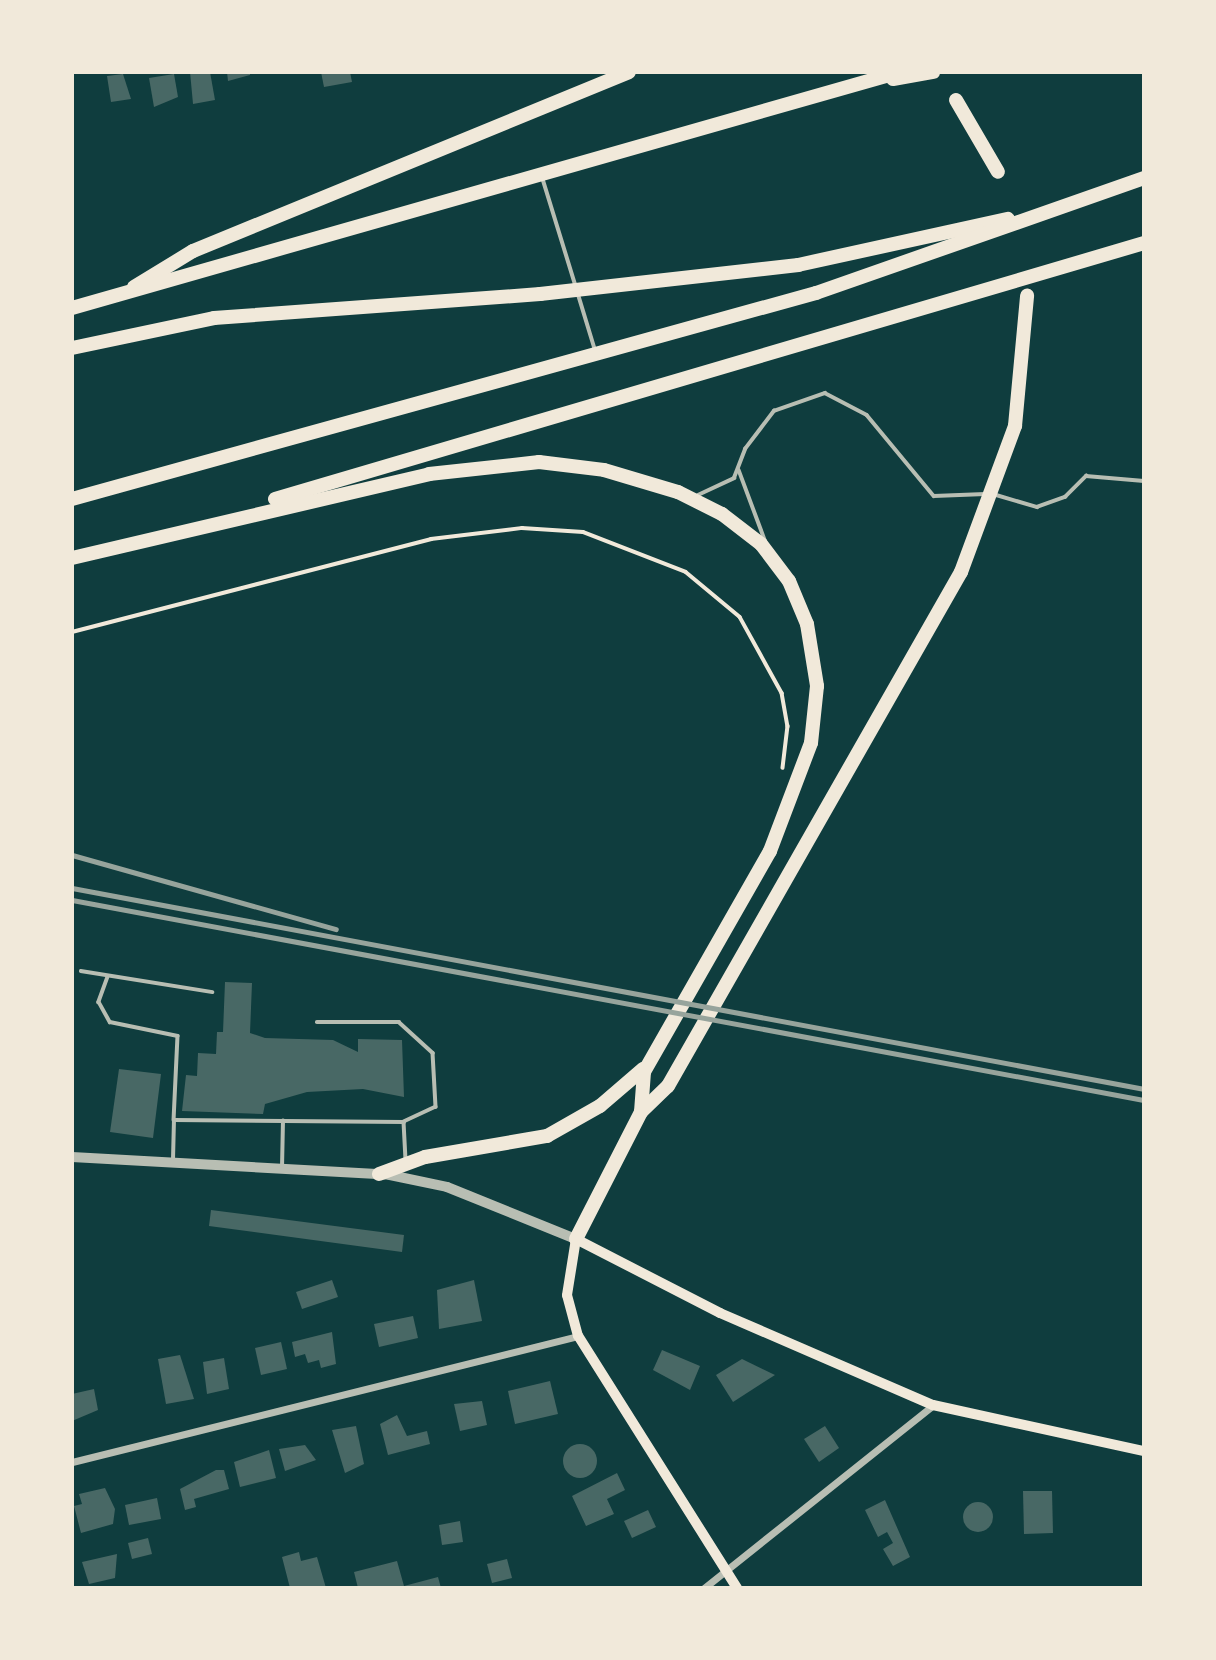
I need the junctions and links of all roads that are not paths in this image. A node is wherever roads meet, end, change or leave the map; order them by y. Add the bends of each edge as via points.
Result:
1 (629, 72) edge
2 (900, 72) edge
3 (933, 72) edge
4 (873, 81) junction
5 (956, 100) dead end
6 (998, 172) dead end
7 (541, 173) junction
8 (1144, 178) edge
9 (972, 231) junction
10 (1144, 243) edge
11 (577, 291) junction
12 (121, 296) junction
13 (1027, 296) dead end
14 (72, 307) edge
15 (72, 348) edge
16 (595, 351) junction
17 (740, 464) junction
18 (1144, 481) edge
19 (994, 494) junction
20 (688, 496) junction
21 (72, 499) edge
22 (136, 541) junction
23 (72, 558) edge
24 (775, 560) junction
25 (81, 971) dead end
26 (108, 977) junction
27 (212, 992) dead end
28 (317, 1022) dead end
29 (651, 1060) junction
30 (641, 1112) junction
31 (174, 1120) junction
32 (283, 1121) junction
33 (404, 1122) junction
34 (72, 1157) edge
35 (406, 1163) junction
36 (173, 1164) junction
37 (282, 1169) junction
38 (379, 1174) junction
39 (576, 1238) junction
40 (578, 1336) junction
41 (933, 1405) junction
42 (1144, 1451) edge
43 (72, 1462) edge
44 (726, 1569) junction
45 (704, 1588) edge
46 (737, 1588) edge

1 - 12 highway via 193,251
2 - 4 highway
3 - 4 highway
4 - 7 highway
5 - 6 highway
7 - 11 lane
7 - 12 highway
8 - 9 highway
9 - 11 highway via 798,265
9 - 16 highway via 816,293
10 - 22 highway
11 - 15 highway via 214,318
11 - 16 lane
12 - 14 highway
13 - 19 highway via 1021,403
16 - 21 highway
17 - 19 lane via 774,411 825,393 867,415 934,496
17 - 20 lane via 719,489
17 - 24 lane via 746,499
18 - 19 lane via 1098,474 1037,507
19 - 30 highway via 946,603 661,1096
20 - 22 highway via 582,466 486,464
20 - 24 highway via 738,524
22 - 23 highway
24 - 29 highway via 800,604 813,648 813,733 783,823
25 - 26 lane
26 - 27 lane
26 - 31 lane via 99,1002 110,1021 178,1036
28 - 33 lane via 399,1022 433,1053 436,1107
29 - 30 highway via 639,1088
29 - 35 highway via 600,1106 547,1136
30 - 39 highway
31 - 32 lane
31 - 36 lane
32 - 33 lane
32 - 37 lane
33 - 35 lane
34 - 36 street
35 - 38 highway
36 - 37 street
37 - 38 street
38 - 39 street via 447,1187
39 - 40 main road via 567,1290
39 - 41 main road via 720,1313
40 - 43 street
40 - 44 main road
41 - 42 main road
41 - 44 street
44 - 45 street
44 - 46 main road

